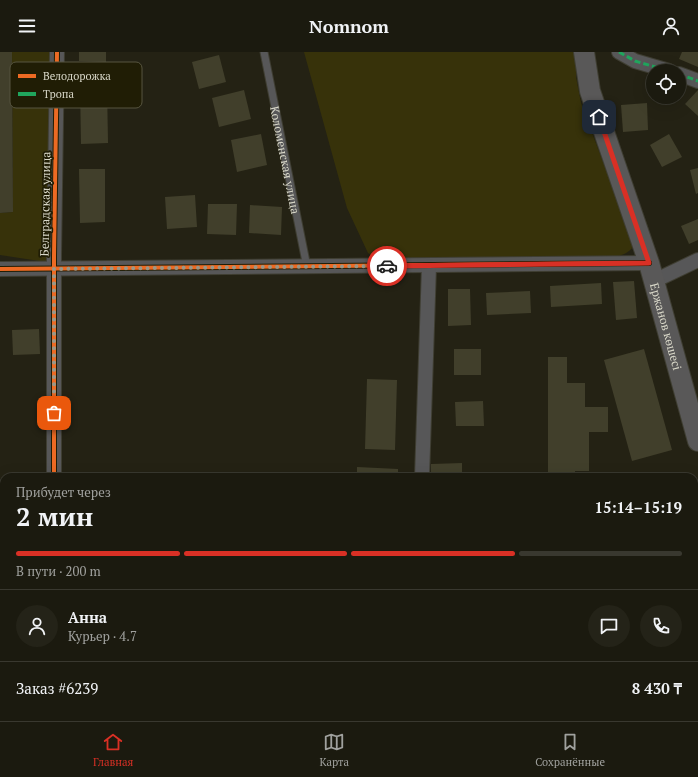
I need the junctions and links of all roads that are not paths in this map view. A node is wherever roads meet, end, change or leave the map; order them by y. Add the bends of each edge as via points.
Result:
1 (57, 52) edge
2 (264, 52) edge
3 (584, 52) edge
4 (619, 52) edge
5 (57, 62) edge
6 (646, 64) edge
7 (686, 77) edge
8 (698, 81) edge
9 (56, 108) edge
10 (698, 260) edge
11 (429, 266) junction
12 (307, 267) junction
13 (0, 269) edge
14 (54, 269) junction
15 (651, 272) junction
16 (698, 440) edge
17 (54, 473) edge
18 (422, 473) edge

1 - 5 street, Белградская улица
2 - 12 lane, Коломенская улица
3 - 15 main road, Ержанов көшесі via 590,91
4 - 6 street
7 - 8 street
9 - 14 street, Белградская улица
10 - 15 street
11 - 12 street
11 - 15 street
11 - 18 street
12 - 14 street
13 - 14 street
14 - 17 street, Белградская улица
15 - 16 main road, Ержанов көшесі

